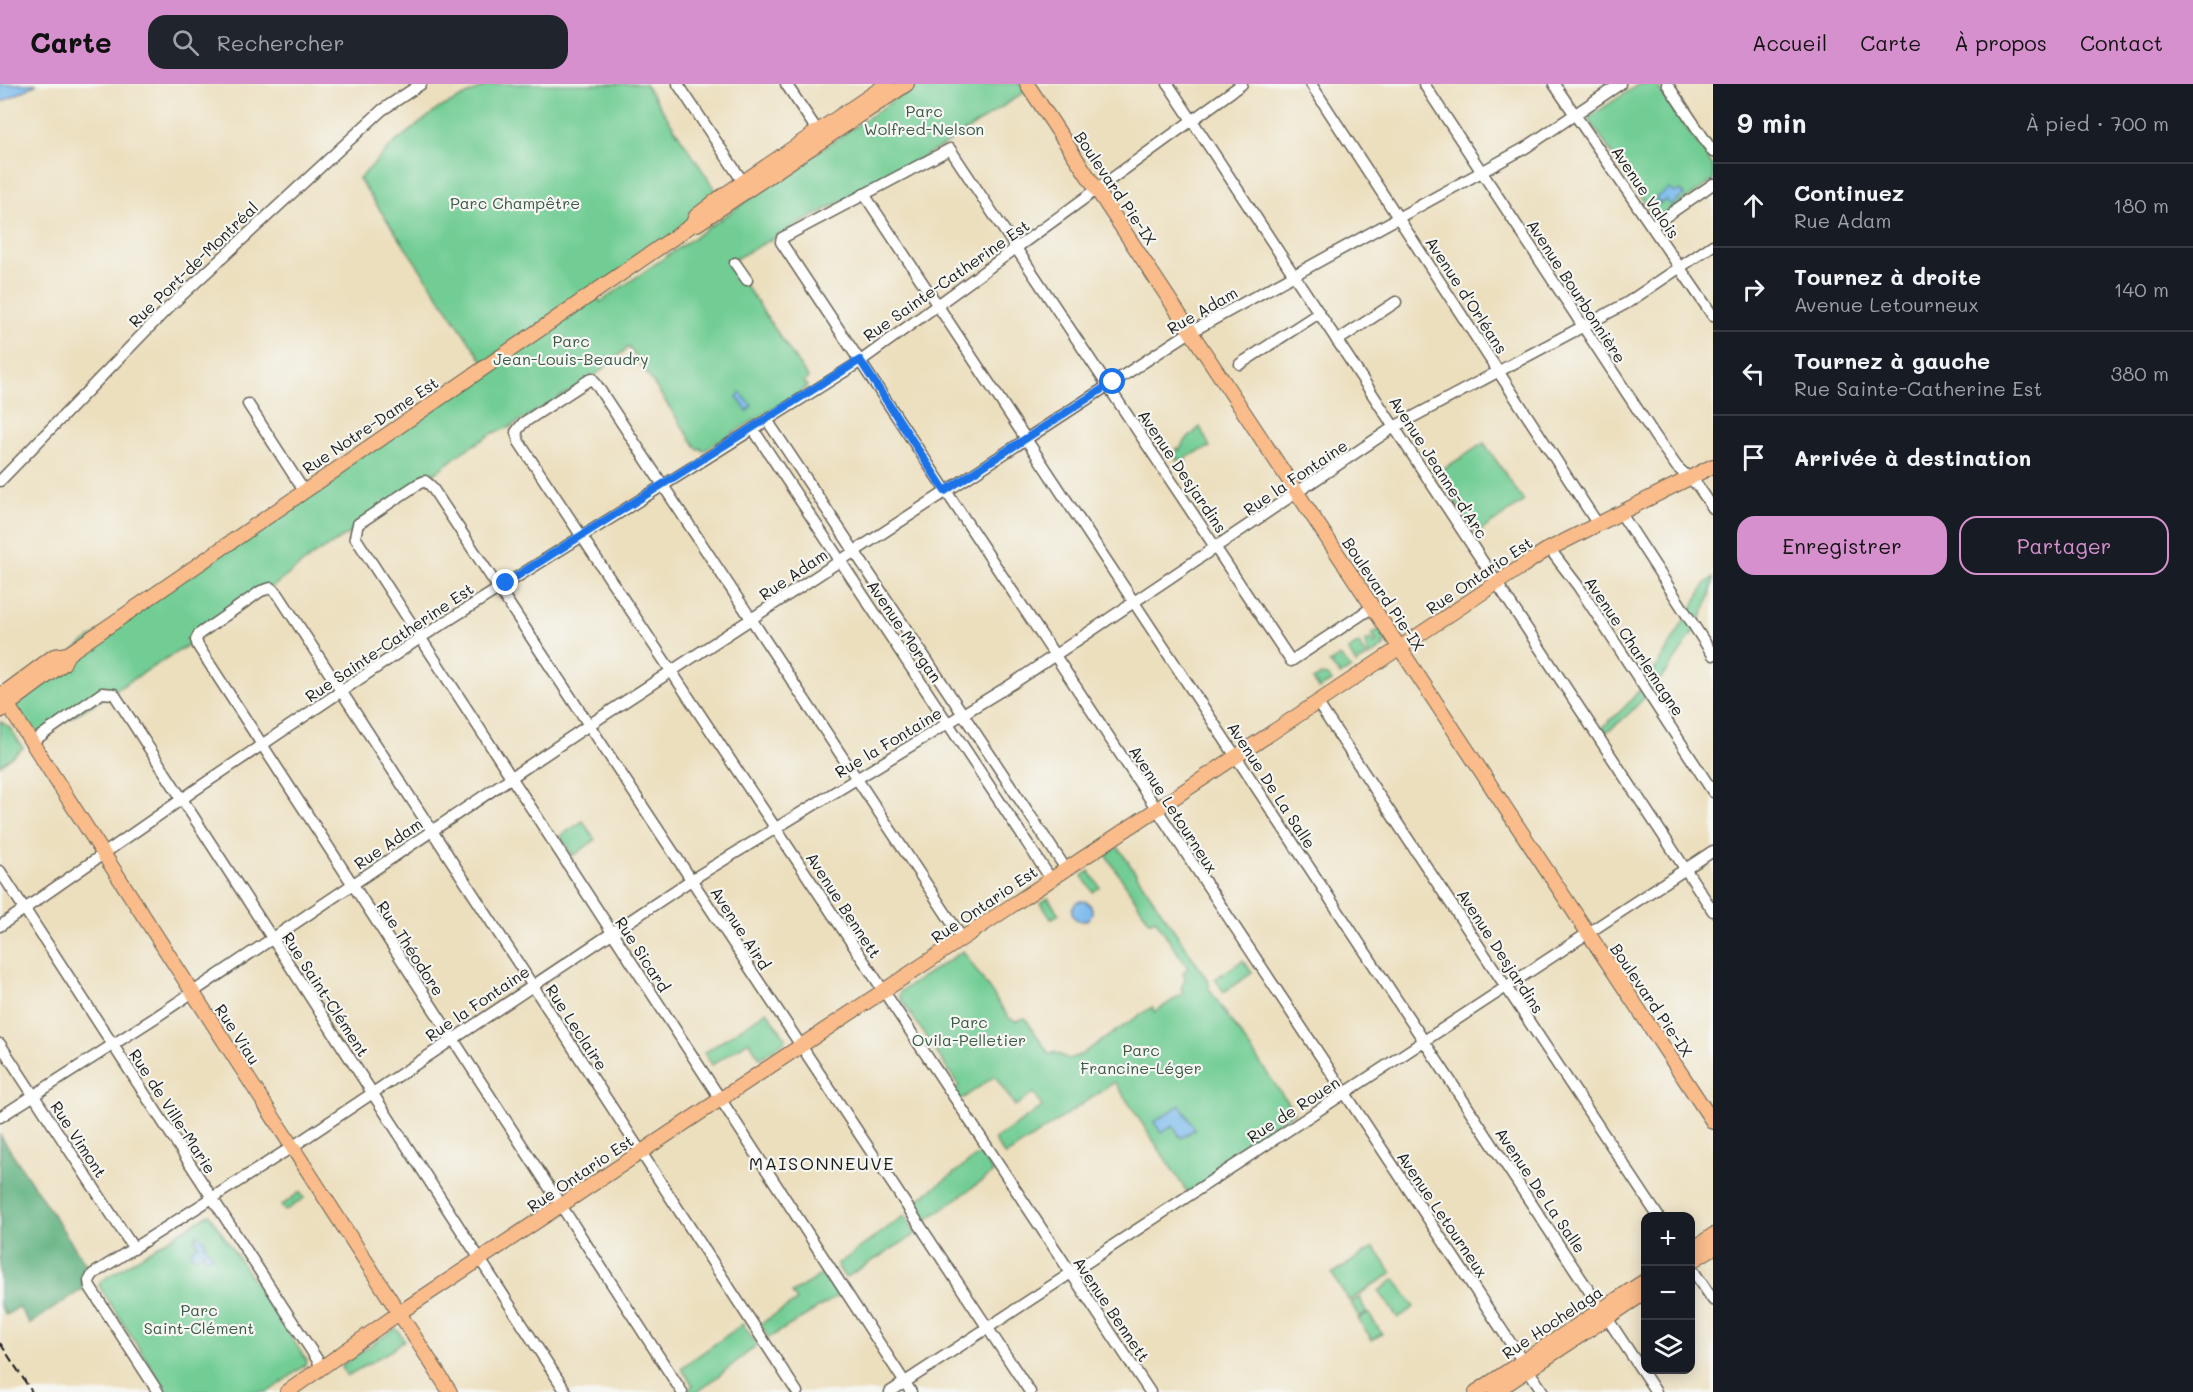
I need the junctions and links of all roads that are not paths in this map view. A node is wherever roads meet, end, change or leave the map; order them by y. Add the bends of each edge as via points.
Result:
1 (421, 84) edge
2 (678, 84) edge
3 (786, 84) edge
4 (887, 84) edge
5 (907, 84) edge
6 (1027, 84) edge
7 (1035, 84) edge
8 (1168, 84) edge
9 (1242, 84) edge
10 (1311, 84) edge
11 (1424, 84) edge
12 (1554, 84) edge
13 (1620, 84) edge
14 (1666, 84) edge
15 (1575, 114) junction
16 (1192, 120) junction
17 (817, 130) junction
18 (1713, 152) edge
19 (1482, 173) junction
20 (1713, 184) edge
21 (746, 187) junction
22 (1100, 188) junction
23 (864, 194) junction
24 (1399, 219) junction
25 (1652, 226) junction
26 (1713, 245) edge
27 (1017, 248) junction
28 (735, 263) dead end
29 (1680, 268) junction
30 (1294, 275) junction
31 (747, 280) dead end
32 (1396, 302) dead end
33 (937, 306) junction
34 (1319, 313) junction
35 (1713, 316) edge
36 (1583, 327) junction
37 (1194, 330) junction
38 (1338, 341) junction
39 (860, 360) junction
40 (1240, 364) dead end
41 (1500, 373) junction
42 (1108, 385) junction
43 (248, 404) dead end
44 (767, 420) junction
45 (1394, 427) junction
46 (753, 429) junction
47 (1025, 438) junction
48 (1713, 466) edge
49 (1690, 478) junction
50 (0, 481) edge
51 (425, 482) joint
52 (663, 485) junction
53 (304, 491) junction
54 (945, 491) junction
55 (1301, 491) junction
56 (1713, 508) edge
57 (1620, 512) junction
58 (1597, 523) junction
59 (581, 536) junction
60 (1217, 548) junction
61 (1549, 548) junction
62 (853, 553) junction
63 (840, 561) junction
64 (1497, 583) junction
65 (271, 588) joint
66 (498, 588) junction
67 (1134, 602) junction
68 (1373, 607) junction
69 (752, 620) junction
70 (420, 638) junction
71 (1402, 645) junction
72 (1054, 655) junction
73 (1713, 655) edge
74 (672, 671) junction
75 (342, 692) junction
76 (2, 700) edge
77 (1317, 702) junction
78 (961, 715) junction
79 (948, 723) junction
80 (589, 725) junction
81 (32, 742) junction
82 (262, 744) junction
83 (1235, 757) junction
84 (511, 777) junction
85 (856, 778) junction
86 (1713, 792) edge
87 (182, 799) junction
88 (1156, 809) junction
89 (775, 828) junction
90 (431, 831) junction
91 (1713, 851) edge
92 (104, 853) junction
93 (1684, 868) junction
94 (1066, 869) junction
95 (0, 871) edge
96 (691, 879) junction
97 (1051, 879) junction
98 (352, 885) junction
99 (24, 909) junction
100 (1713, 911) edge
101 (0, 926) edge
102 (1590, 930) junction
103 (611, 931) junction
104 (962, 938) junction
105 (272, 939) junction
106 (531, 984) junction
107 (1506, 986) junction
108 (882, 992) junction
109 (192, 993) junction
110 (452, 1038) junction
111 (1424, 1040) junction
112 (0, 1044) edge
113 (113, 1045) junction
114 (801, 1046) junction
115 (372, 1091) junction
116 (1344, 1094) junction
117 (33, 1096) junction
118 (720, 1099) junction
119 (1713, 1110) edge
120 (0, 1117) edge
121 (1713, 1122) edge
122 (292, 1147) junction
123 (640, 1152) junction
124 (212, 1200) junction
125 (561, 1205) junction
126 (1655, 1212) edge
127 (1713, 1236) edge
128 (1695, 1248) edge
129 (1713, 1248) edge
130 (134, 1249) junction
131 (480, 1259) junction
132 (1695, 1261) edge
133 (1691, 1266) edge
134 (1069, 1272) junction
135 (1641, 1284) edge
136 (1641, 1295) edge
137 (1713, 1300) edge
138 (399, 1313) junction
139 (1605, 1313) junction
140 (987, 1327) junction
141 (1526, 1366) junction
142 (322, 1367) junction
143 (908, 1387) edge
144 (158, 1392) edge
145 (287, 1392) edge
146 (450, 1392) edge
147 (566, 1392) edge
148 (682, 1392) edge
149 (797, 1392) edge
150 (890, 1392) edge
151 (1030, 1392) edge
152 (1150, 1392) edge
153 (1476, 1392) edge
154 (1494, 1392) edge
155 (1543, 1392) edge
156 (1656, 1392) edge

1 - 50 street, Rue Port-de-Montréal via 382,110 184,292
2 - 21 street
3 - 17 street
4 - 17 main road, Rue Notre-Dame Est
5 - 21 main road, Rue Notre-Dame Est
6 - 22 main road, Boulevard Pie-IX
7 - 22 main road, Boulevard Pie-IX
8 - 16 street, Avenue Jeanne-d'Arc
9 - 16 street, Rue Sainte-Catherine Est
10 - 24 street, Avenue d'Orléans
11 - 19 street, Avenue Bourbonnière
12 - 15 street, Avenue Valois
13 - 15 street, Rue Adam
14 - 18 street
15 - 19 street, Rue Adam
15 - 25 street, Avenue Valois
16 - 22 street, Rue Sainte-Catherine Est
16 - 30 street, Avenue Jeanne-d'Arc
17 - 21 main road, Rue Notre-Dame Est
19 - 24 street, Rue Adam
19 - 36 street, Avenue Bourbonnière
20 - 25 street
21 - 53 main road, Rue Notre-Dame Est via 700,224 692,225
22 - 27 street, Rue Sainte-Catherine Est
22 - 37 main road, Boulevard Pie-IX
22 - 37 main road, Boulevard Pie-IX via 1171,289
23 - 27 street, Avenue Desjardins via 950,149
23 - 33 street, Avenue De La Salle
23 - 39 street, Avenue Letourneux via 800,227 781,242
24 - 30 street, Rue Adam
24 - 41 street, Avenue d'Orléans
25 - 29 street, Avenue Valois
26 - 29 street, Rue la Fontaine
27 - 33 street, Rue Sainte-Catherine Est
27 - 42 street, Avenue Desjardins
28 - 31 street
29 - 35 street, Avenue Valois
29 - 36 street, Rue la Fontaine
30 - 34 street, Avenue Jeanne-d'Arc
30 - 37 street, Rue Adam
32 - 38 street
33 - 39 street, Rue Sainte-Catherine Est
33 - 47 street, Avenue De La Salle
34 - 38 street, Avenue Jeanne-d'Arc
34 - 40 street
36 - 41 street, Rue la Fontaine
36 - 49 street, Avenue Bourbonnière via 1671,458
37 - 42 street, Rue Adam
37 - 55 main road, Boulevard Pie-IX
37 - 55 main road, Boulevard Pie-IX
38 - 45 street, Avenue Jeanne-d'Arc
39 - 44 street, Rue Sainte-Catherine Est
39 - 54 street, Avenue Letourneux
41 - 45 street, Rue la Fontaine
41 - 58 street, Avenue d'Orléans
42 - 47 street, Rue Adam
42 - 60 street, Avenue Desjardins
43 - 53 street
44 - 46 street, Rue Sainte-Catherine Est
44 - 62 street, Avenue Morgan
45 - 55 street, Rue la Fontaine
45 - 64 street, Avenue Jeanne-d'Arc
46 - 52 street, Rue Sainte-Catherine Est
46 - 63 street, Avenue Morgan
47 - 54 street, Rue Adam
47 - 67 street, Avenue De La Salle
48 - 49 main road, Rue Ontario Est
49 - 56 street, Avenue Bourbonnière
49 - 57 main road, Rue Ontario Est
51 - 66 street, Avenue Aird
51 - 70 street, Rue Sicard via 358,524 355,530 355,537
52 - 59 street, Rue Sainte-Catherine Est
52 - 59 street, Avenue Bennett via 592,378 523,423 516,432
52 - 69 street
53 - 76 main road, Rue Notre-Dame Est via 68,654 63,664
54 - 62 street, Rue Adam
54 - 72 street, Avenue Letourneux
55 - 60 street, Rue la Fontaine
55 - 68 main road, Boulevard Pie-IX
55 - 71 main road, Boulevard Pie-IX
57 - 58 main road, Rue Ontario Est
57 - 73 street
58 - 61 main road, Rue Ontario Est
59 - 66 street, Rue Sainte-Catherine Est
59 - 74 street, Avenue Bennett
60 - 67 street, Rue la Fontaine
60 - 68 street, Avenue Desjardins via 1291,661
61 - 64 main road, Rue Ontario Est
61 - 86 street, Avenue Charlemagne
62 - 63 street, Rue Adam
62 - 78 street, Avenue Morgan
63 - 69 street, Rue Adam
63 - 79 street, Avenue Morgan
64 - 71 main road, Rue Ontario Est
64 - 93 street, Avenue Jeanne-d'Arc
65 - 75 street, Rue Leclaire
65 - 82 street, Rue Théodore via 261,591 196,640
66 - 70 street, Rue Sainte-Catherine Est
66 - 80 street, Avenue Aird
67 - 72 street, Rue la Fontaine
67 - 83 street, Avenue De La Salle
68 - 71 main road, Boulevard Pie-IX
69 - 74 street, Rue Adam
69 - 85 street
70 - 75 street, Rue Sainte-Catherine Est
70 - 84 street, Rue Sicard
71 - 77 main road, Rue Ontario Est
71 - 102 main road, Boulevard Pie-IX
72 - 78 street, Rue la Fontaine
72 - 88 street, Avenue Letourneux
74 - 80 street, Rue Adam
74 - 89 street, Avenue Bennett
75 - 82 street, Rue Sainte-Catherine Est
75 - 90 street, Rue Leclaire
76 - 81 main road, Rue Viau
77 - 83 main road, Rue Ontario Est
77 - 107 street, Avenue Desjardins
78 - 79 street, Rue la Fontaine
78 - 94 street, Avenue Morgan
79 - 85 street, Rue la Fontaine
79 - 97 street, Avenue Morgan
80 - 84 street, Rue Adam
80 - 96 street, Avenue Aird
81 - 87 street, Rue Saint-Clément via 102,693 111,693
81 - 92 main road, Rue Viau
82 - 87 street, Rue Sainte-Catherine Est
82 - 98 street, Rue Théodore
83 - 88 main road, Rue Ontario Est
83 - 111 street, Avenue De La Salle
84 - 90 street, Rue Adam
84 - 103 street, Rue Sicard
85 - 89 street, Rue la Fontaine
85 - 104 street
87 - 92 street, Rue Sainte-Catherine Est
87 - 105 street, Rue Saint-Clément
88 - 94 main road, Rue Ontario Est
88 - 116 street, Avenue Letourneux
89 - 96 street, Rue la Fontaine
89 - 108 street, Avenue Bennett
90 - 98 street, Rue Adam
90 - 106 street, Rue Leclaire
91 - 93 street, Rue de Rouen
92 - 99 street, Rue Sainte-Catherine Est
92 - 109 main road, Rue Viau
93 - 100 street
93 - 102 street, Rue de Rouen
94 - 97 main road, Rue Ontario Est
95 - 99 street, Rue de Ville-Marie
96 - 103 street, Rue la Fontaine
96 - 114 street, Avenue Aird
97 - 104 main road, Rue Ontario Est
98 - 105 street, Rue Adam
98 - 110 street, Rue Théodore
99 - 101 street, Rue Sainte-Catherine Est
99 - 113 street, Rue de Ville-Marie
102 - 107 street, Rue de Rouen
102 - 119 main road, Boulevard Pie-IX
102 - 121 main road, Boulevard Pie-IX
103 - 106 street, Rue la Fontaine
103 - 118 street, Rue Sicard
104 - 108 main road, Rue Ontario Est
105 - 109 street, Rue Adam
105 - 115 street, Rue Saint-Clément
106 - 110 street, Rue la Fontaine
106 - 123 street, Rue Leclaire
107 - 111 street, Rue de Rouen
107 - 126 street, Avenue Desjardins
108 - 114 main road, Rue Ontario Est
108 - 134 street, Avenue Bennett
109 - 113 street, Rue Adam
109 - 122 main road, Rue Viau
110 - 115 street, Rue la Fontaine
110 - 125 street, Rue Théodore
111 - 116 street, Rue de Rouen
111 - 139 street, Avenue De La Salle
112 - 117 street, Rue Vimont
113 - 117 street, Rue Adam
113 - 124 street, Rue de Ville-Marie
114 - 118 main road, Rue Ontario Est
114 - 140 street, Avenue Aird
115 - 122 street, Rue la Fontaine
115 - 131 street, Rue Saint-Clément
116 - 134 street, Rue de Rouen
116 - 141 street, Avenue Letourneux
117 - 120 street, Rue Adam
117 - 130 street, Rue Vimont
118 - 123 main road, Rue Ontario Est
118 - 143 street, Rue Sicard
122 - 124 street, Rue la Fontaine
122 - 138 main road, Rue Viau
123 - 125 main road, Rue Ontario Est
123 - 149 street, Rue Leclaire
124 - 130 street, Rue la Fontaine
124 - 142 street, Rue de Ville-Marie
125 - 131 main road, Rue Ontario Est
125 - 148 street, Rue Théodore
127 - 128 main road
129 - 132 main road
130 - 144 street, Rue la Fontaine via 93,1274 90,1287
131 - 138 main road, Rue Ontario Est
131 - 147 street, Rue Saint-Clément
133 - 137 street
134 - 140 street, Rue de Rouen
134 - 152 street, Avenue Bennett
135 - 139 main road, Rue Hochelaga
136 - 139 main road, Rue Hochelaga
138 - 142 main road, Rue Ontario Est
138 - 146 main road, Rue Viau
139 - 141 main road, Rue Hochelaga
139 - 156 street, Avenue De La Salle
140 - 143 street, Rue de Rouen
140 - 151 street, Avenue Aird
141 - 153 main road, Rue Hochelaga
141 - 154 main road, Rue Hochelaga
141 - 155 street, Avenue Letourneux
142 - 145 main road, Rue Ontario Est
143 - 150 street, Rue de Rouen

